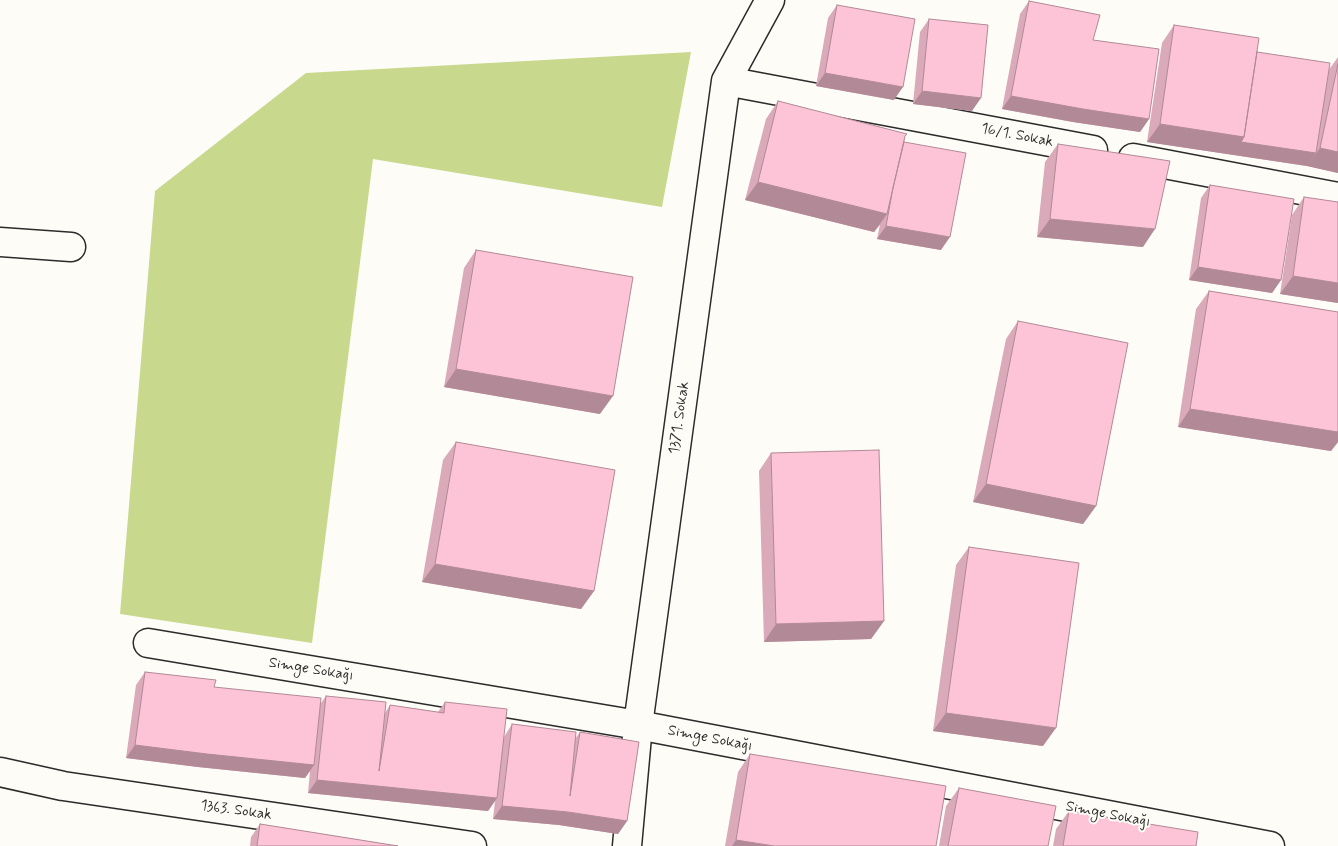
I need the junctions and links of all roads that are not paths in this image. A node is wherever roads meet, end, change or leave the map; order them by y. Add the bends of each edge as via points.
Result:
1 (770, 0) edge
2 (726, 81) junction
3 (1338, 197) edge
4 (0, 242) edge
5 (71, 247) dead end
6 (148, 643) dead end
7 (638, 725) junction
8 (0, 772) edge
9 (472, 846) edge
10 (627, 846) edge
11 (1270, 846) edge

1 - 2 street, 1371. Sokak
2 - 3 street, 16/1. Sokak
2 - 7 street, 1371. Sokak
4 - 5 street
6 - 7 street, Simge Sokağı
7 - 10 street, 1371. Sokak
7 - 11 street, Simge Sokağı
8 - 9 street, 1363. Sokak via 63,786

